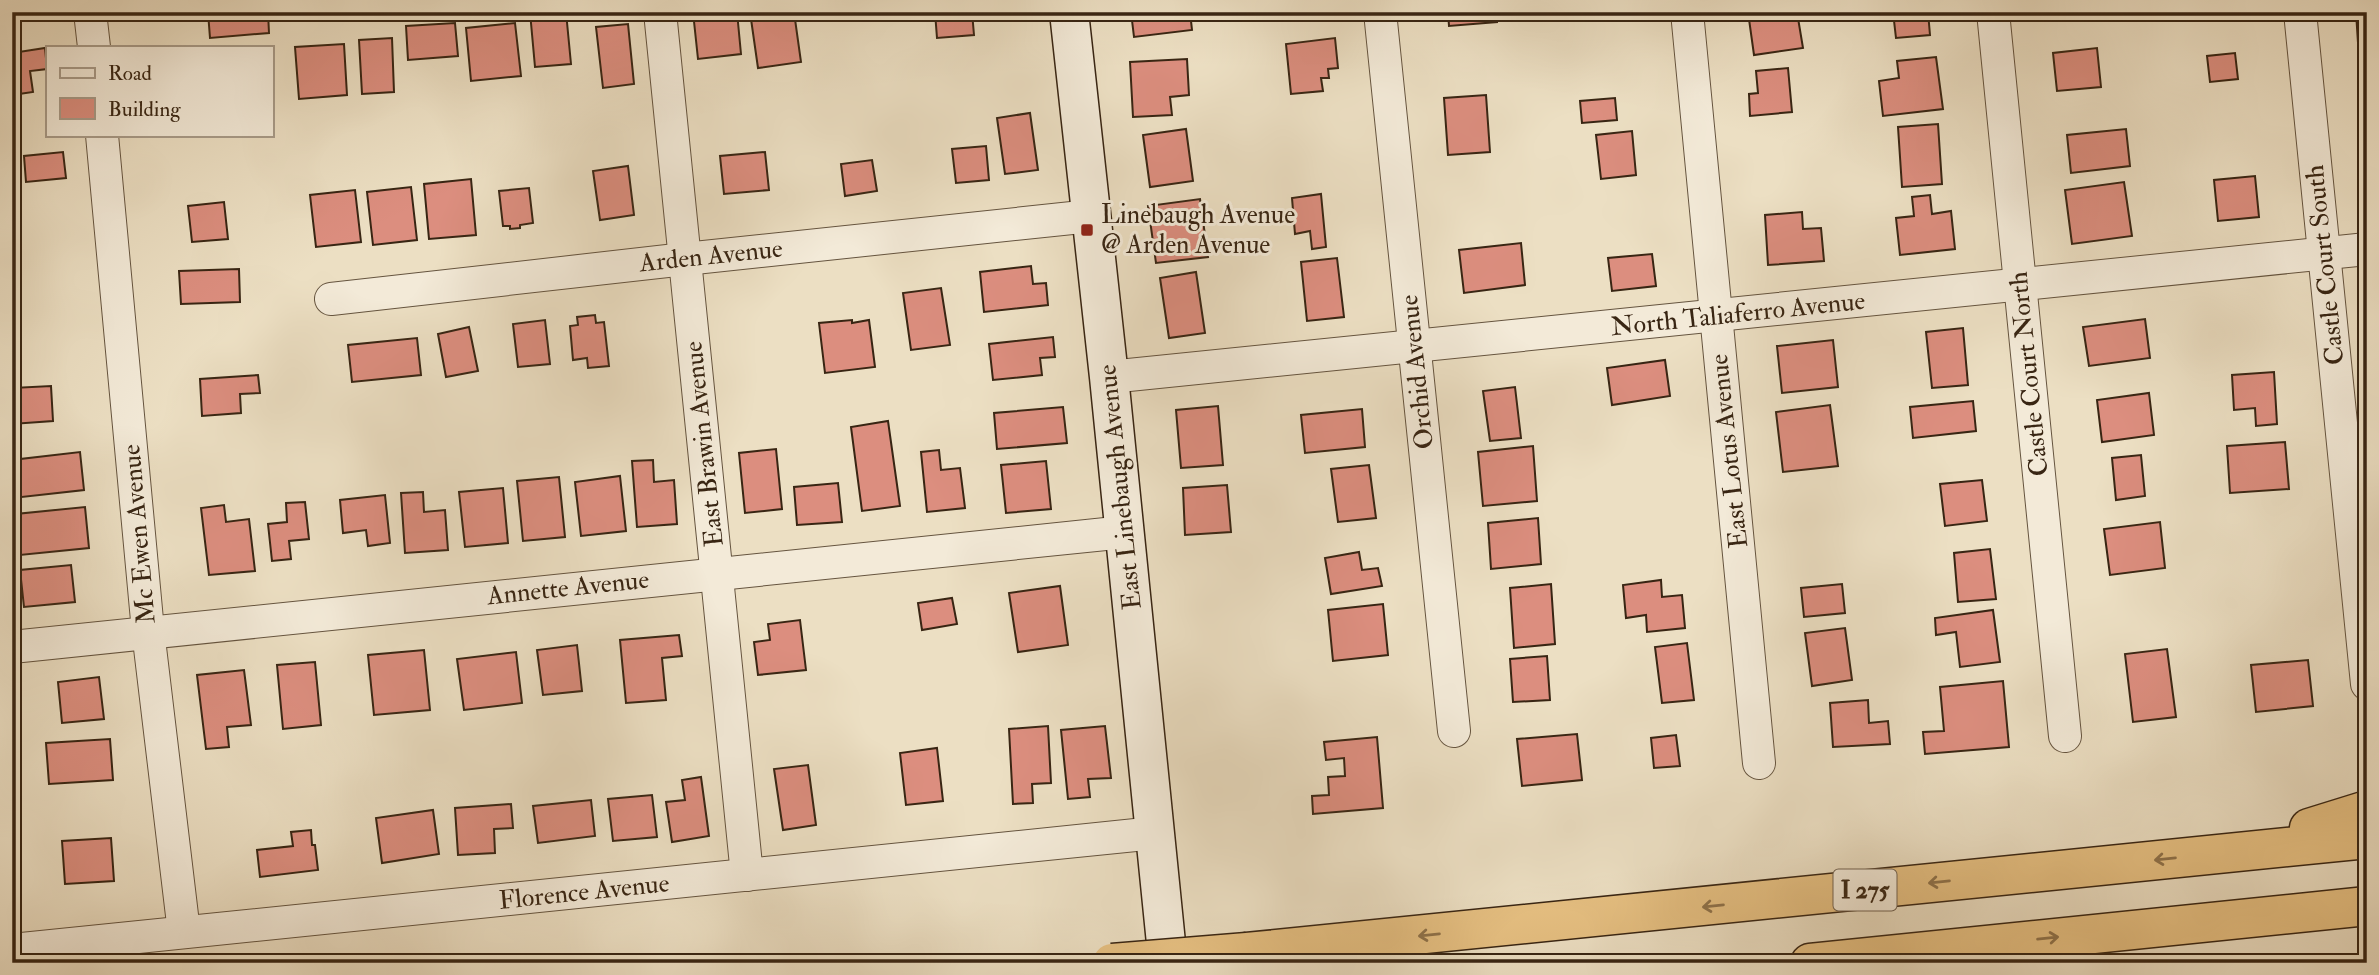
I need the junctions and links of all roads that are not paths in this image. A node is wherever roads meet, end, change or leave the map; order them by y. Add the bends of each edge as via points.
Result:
1 (90, 12) edge
2 (660, 12) edge
3 (1069, 12) edge
4 (1380, 12) edge
5 (1687, 12) edge
6 (1993, 12) edge
7 (2300, 12) edge
8 (94, 46) edge
9 (102, 136) edge
10 (1091, 216) junction
11 (2367, 249) edge
12 (2324, 254) junction
13 (685, 259) junction
14 (2021, 285) junction
15 (331, 299) dead end
16 (1716, 316) junction
17 (1414, 346) junction
18 (1109, 377) junction
19 (1125, 532) junction
20 (718, 573) junction
21 (148, 631) junction
22 (12, 646) edge
23 (2367, 684) edge
24 (1454, 731) dead end
25 (2065, 736) dead end
26 (1759, 764) dead end
27 (2367, 810) edge
28 (1155, 833) junction
29 (2367, 839) edge
30 (2233, 852) junction
31 (747, 875) junction
32 (2367, 906) edge
33 (2230, 920) junction
34 (184, 932) junction
35 (2367, 932) edge
36 (12, 950) edge
37 (1112, 963) edge
38 (1168, 963) edge
39 (1810, 963) edge

1 - 8 street
2 - 13 street, East Brawin Avenue
3 - 10 street, East Linebaugh Avenue
4 - 17 street, Orchid Avenue
5 - 16 street, East Lotus Avenue
6 - 14 street, Castle Court North
7 - 12 street, Castle Court South
9 - 21 street, Mc Ewen Avenue
10 - 13 street, Arden Avenue
10 - 18 street, East Linebaugh Avenue
11 - 12 street, North Taliaferro Avenue
12 - 14 street, North Taliaferro Avenue
12 - 23 street, Castle Court South
13 - 15 street, Arden Avenue
13 - 20 street, East Brawin Avenue
14 - 16 street, North Taliaferro Avenue
14 - 25 street, Castle Court North
16 - 17 street, North Taliaferro Avenue
16 - 26 street, East Lotus Avenue
17 - 18 street, North Taliaferro Avenue
17 - 24 street, Orchid Avenue
18 - 19 street, East Linebaugh Avenue
19 - 20 street, Annette Avenue
19 - 28 street, East Linebaugh Avenue
20 - 21 street, Annette Avenue
20 - 31 street, East Brawin Avenue
21 - 22 street, Annette Avenue
21 - 34 street, Mc Ewen Avenue
27 - 30 highway
28 - 31 street, Florence Avenue
28 - 38 street, East Linebaugh Avenue
29 - 30 highway, I 275
30 -> 37 highway, I 275, bridge
31 - 34 street, Florence Avenue
32 - 33 highway
33 - 35 highway
39 -> 33 highway
34 - 36 street, Florence Avenue

